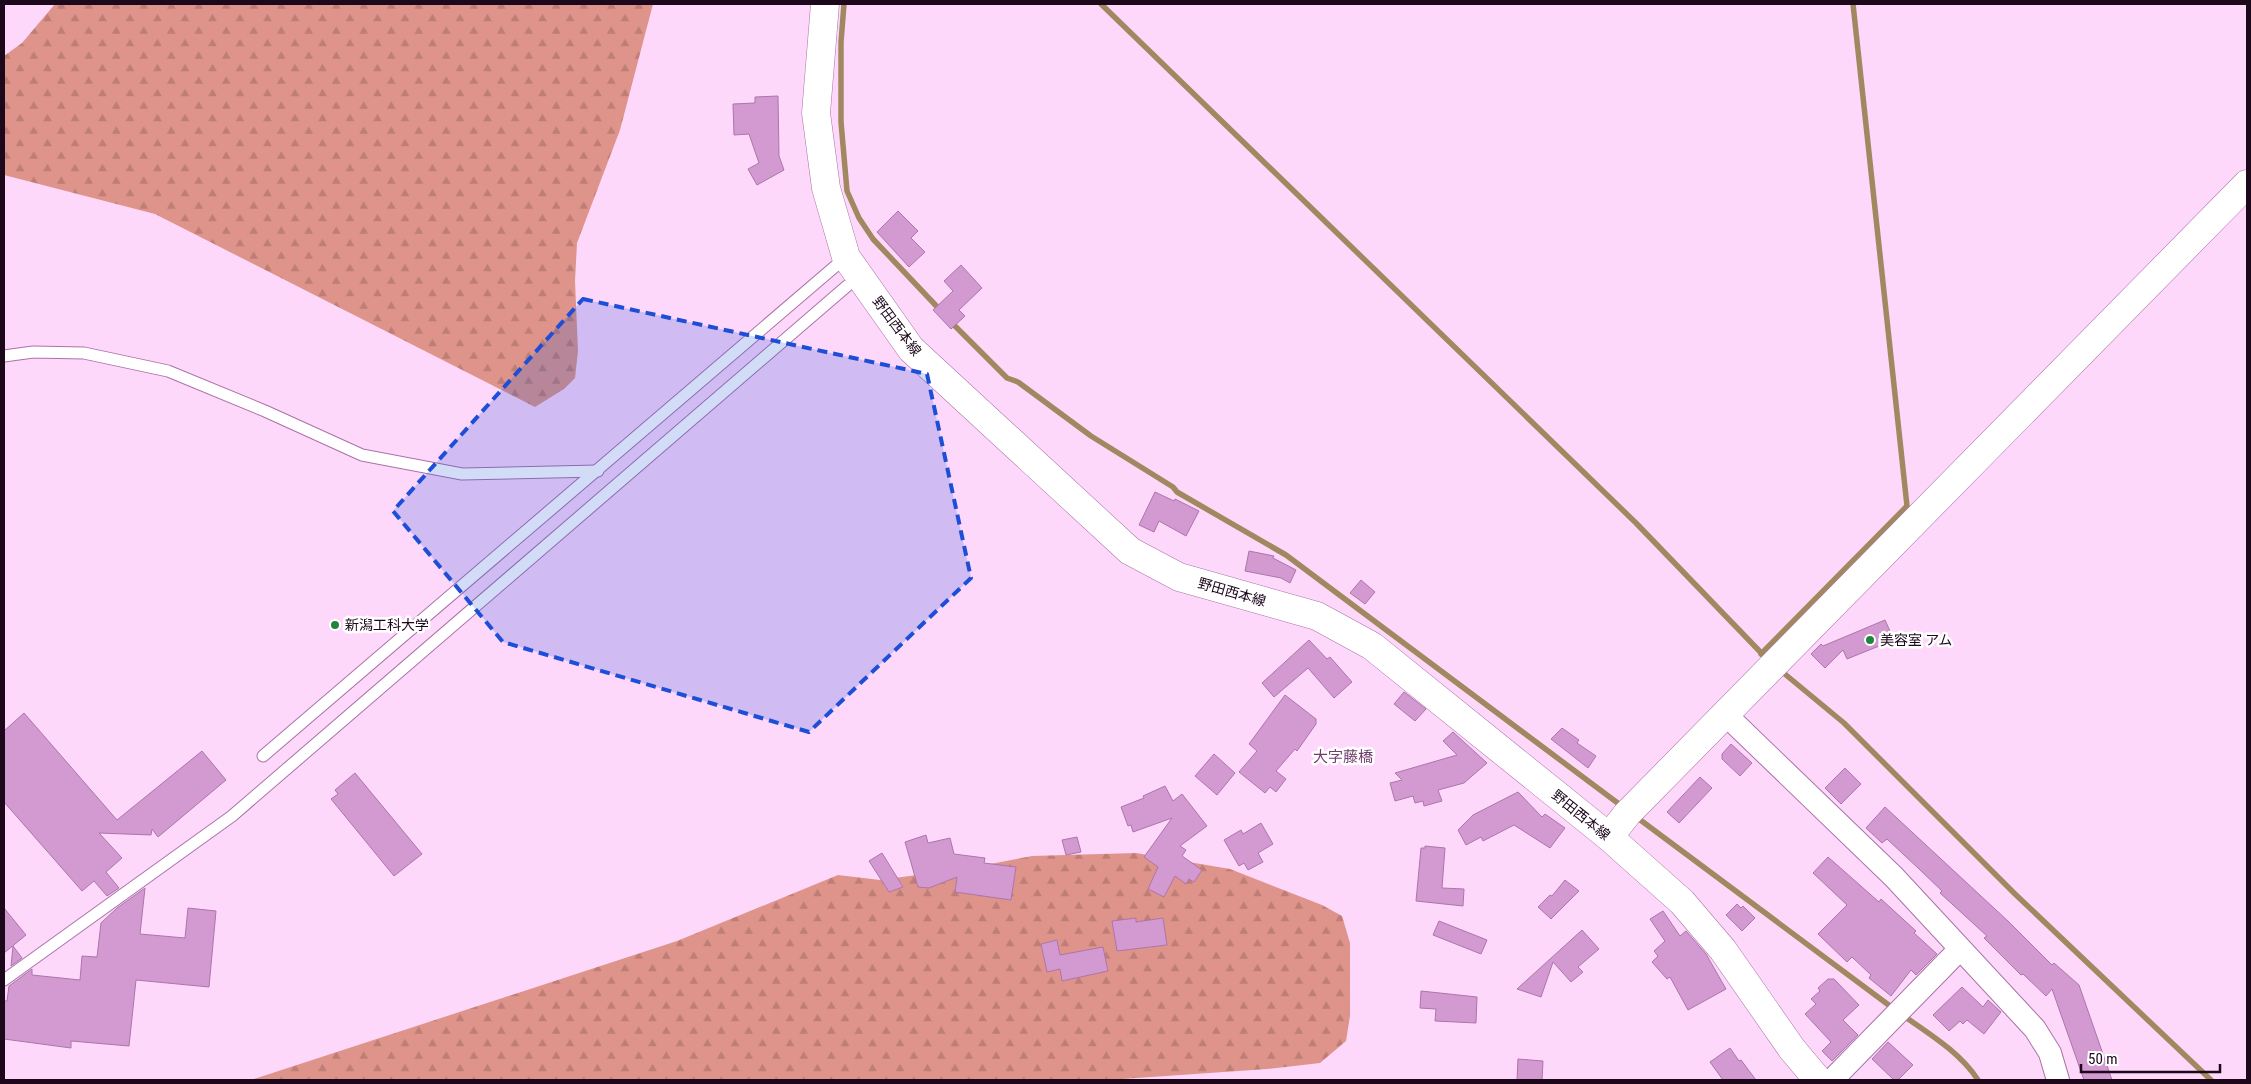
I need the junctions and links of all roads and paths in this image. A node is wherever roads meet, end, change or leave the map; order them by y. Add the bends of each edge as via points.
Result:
1 (825, 4) edge
2 (2247, 184) edge
3 (846, 257) junction
4 (847, 286) dead end
5 (4, 356) edge
6 (598, 471) junction
7 (1724, 714) junction
8 (262, 756) dead end
9 (1609, 838) junction
10 (1960, 950) junction
11 (4, 980) edge
12 (1818, 1080) edge
13 (1832, 1080) edge
14 (2058, 1080) edge

1 - 3 main road, 野田西本線 via 816,113 826,188
2 - 7 main road
3 - 6 lane
3 - 9 main road, 野田西本線 via 911,349 1130,551 1179,577 1317,616 1350,632 1372,646
4 - 11 lane via 232,816
5 - 6 lane via 33,352 84,354 168,371 362,455 462,474
6 - 8 lane
7 - 9 main road via 1629,812
7 - 10 street via 1894,877
9 - 12 main road, 野田西本線 via 1682,902 1708,930 1792,1049
10 - 13 street
10 - 14 street via 2035,1029 2050,1053

